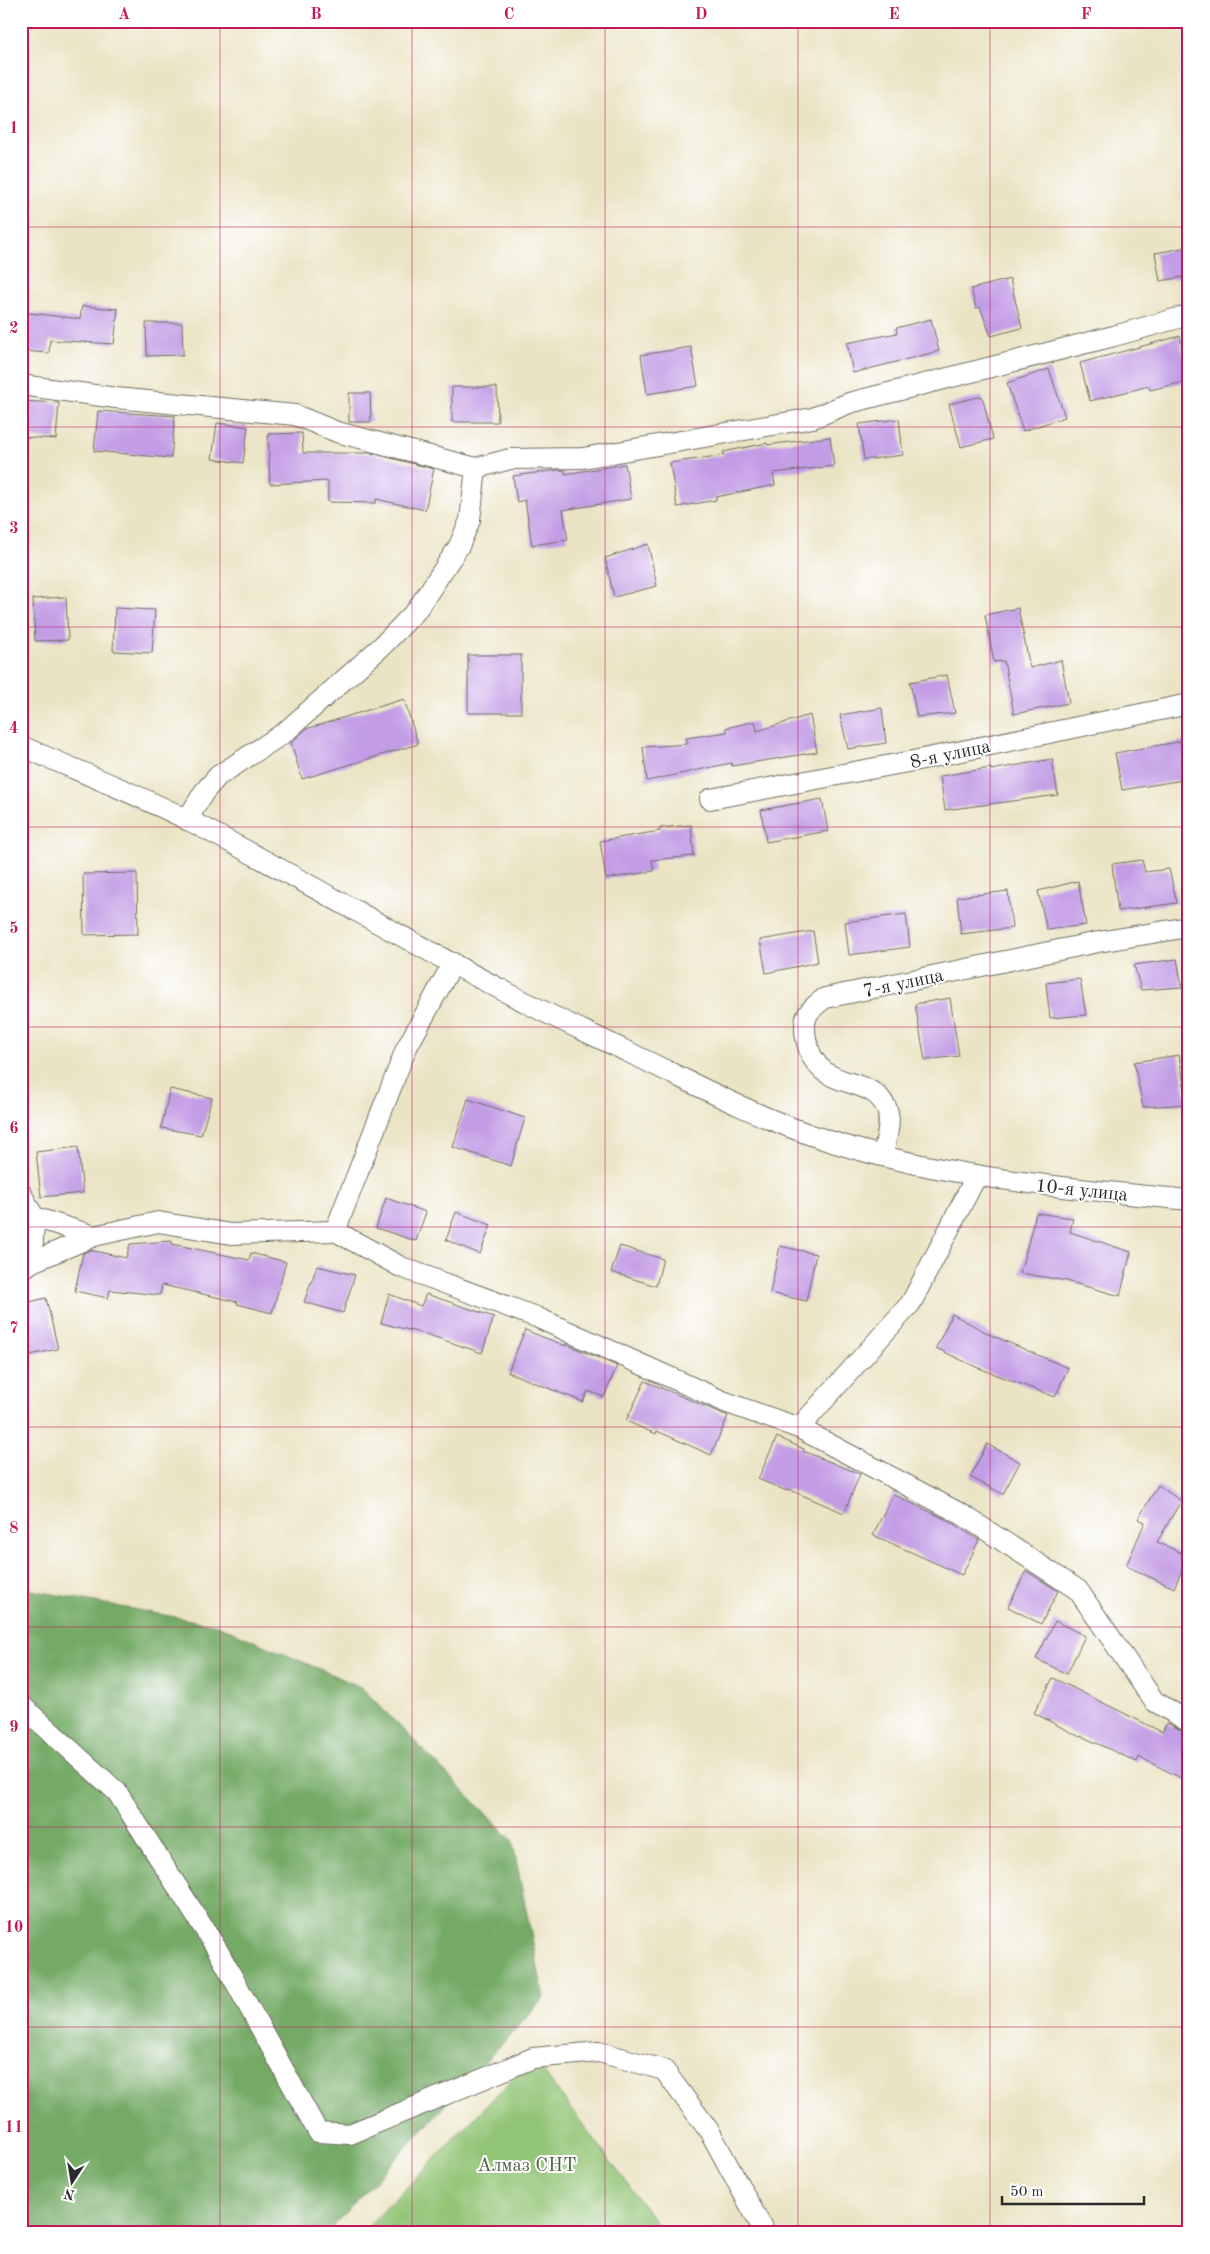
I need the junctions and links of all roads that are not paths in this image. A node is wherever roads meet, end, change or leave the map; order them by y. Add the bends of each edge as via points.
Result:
1 (1189, 315) edge
2 (21, 385) edge
3 (476, 468) junction
4 (1189, 704) edge
5 (21, 746) edge
6 (710, 799) dead end
7 (187, 820) junction
8 (1189, 927) edge
9 (453, 963) junction
10 (883, 1156) junction
11 (977, 1175) junction
12 (21, 1193) edge
13 (1189, 1200) edge
14 (34, 1217) junction
15 (336, 1231) junction
16 (94, 1236) junction
17 (27, 1266) edge
18 (799, 1428) junction
19 (21, 1706) edge
20 (1189, 1722) edge
21 (765, 2233) edge

1 - 3 street via 849,403 813,418 583,458 510,459
2 - 3 street via 116,398 295,415 337,432
3 - 7 street via 470,520 459,546 416,611 382,646 284,733 218,776
4 - 6 street, 8-я улица
5 - 7 street, 10-я улица
7 - 9 street, 10-я улица
8 - 10 street, 7-я улица via 1098,942 825,998 807,1012 804,1027 809,1052 825,1074 878,1096 885,1105 889,1116
9 - 10 street, 10-я улица via 529,1005 771,1120
9 - 15 street via 406,1049
10 - 11 street, 10-я улица
11 - 13 street, 10-я улица via 1040,1185
11 - 18 street via 911,1303
12 - 14 street
14 - 16 street
14 - 17 street
15 - 16 street via 231,1234 158,1222
15 - 18 street via 401,1267 536,1317 725,1402
16 - 17 street
18 - 20 street via 963,1515 1078,1590 1154,1700
19 - 21 street via 117,1792 217,1949 318,2132 350,2134 533,2058 599,2052 664,2070 710,2132

